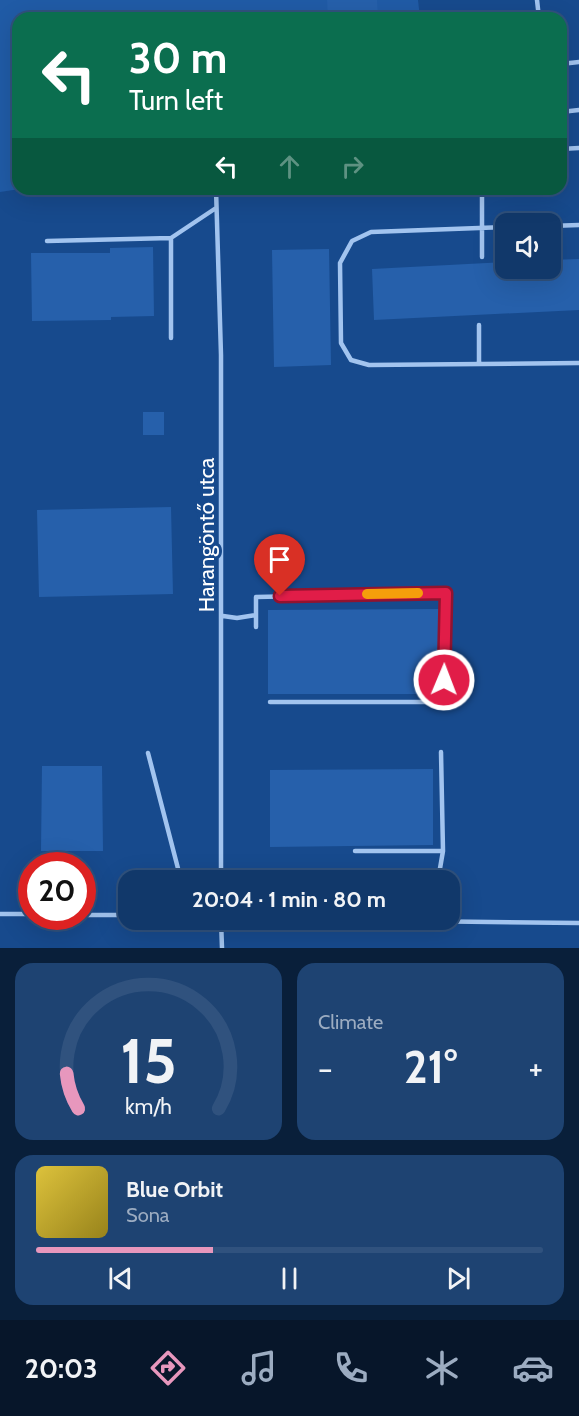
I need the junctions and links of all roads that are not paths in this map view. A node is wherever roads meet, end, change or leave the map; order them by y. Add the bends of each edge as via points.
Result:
1 (216, 195) edge
2 (482, 195) edge
3 (216, 208) junction
4 (579, 225) edge
5 (561, 226) edge
6 (495, 227) edge
7 (483, 228) junction
8 (171, 238) junction
9 (47, 241) dead end
10 (482, 257) dead end
11 (479, 325) dead end
12 (171, 338) dead end
13 (579, 363) edge
14 (479, 364) junction
15 (256, 615) junction
16 (223, 616) junction
17 (256, 627) dead end
18 (270, 702) dead end
19 (441, 752) dead end
20 (148, 753) dead end
21 (443, 850) junction
22 (355, 851) dead end
23 (178, 870) edge
24 (221, 870) edge
25 (440, 870) edge
26 (0, 914) edge
27 (18, 914) edge
28 (96, 915) edge
29 (118, 915) edge
30 (460, 921) edge
31 (579, 923) edge
32 (221, 930) edge
33 (222, 948) edge

1 - 3 lane, Harangöntő utca
2 - 7 lane
3 - 8 lane
3 - 16 lane, Harangöntő utca
4 - 5 lane
6 - 7 lane
7 - 10 lane
7 - 14 lane via 371,232 352,241 340,263 341,343 351,360 369,365
8 - 9 lane
8 - 12 lane
11 - 14 lane
13 - 14 lane
15 - 16 lane
15 - 17 lane
15 - 18 lane via 256,597 446,593 444,702
16 - 24 lane, Harangöntő utca
19 - 21 lane
20 - 23 lane
21 - 22 lane
21 - 25 lane
26 - 27 lane
28 - 29 lane
30 - 31 lane
32 - 33 lane

